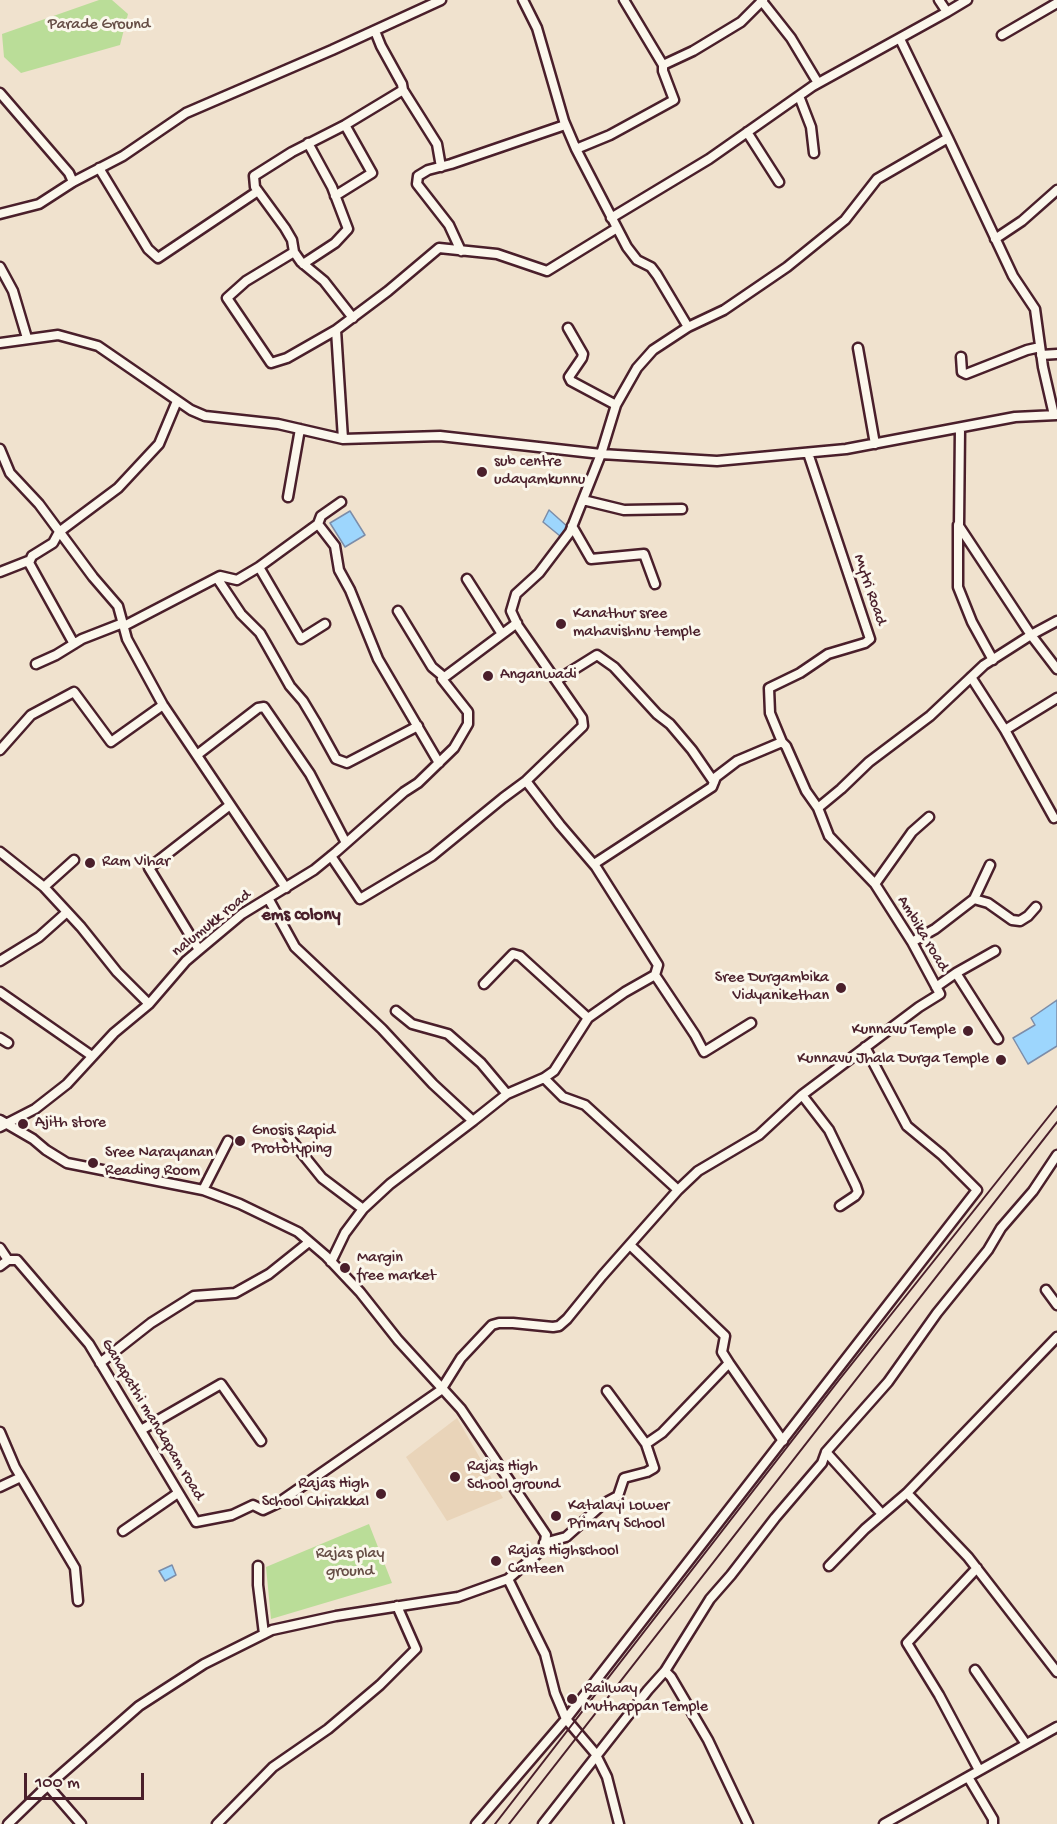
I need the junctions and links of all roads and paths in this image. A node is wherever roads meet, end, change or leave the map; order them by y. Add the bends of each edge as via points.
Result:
1 (441, 0) edge
2 (522, 0) edge
3 (624, 0) edge
4 (762, 0) edge
5 (939, 0) edge
6 (968, 0) edge
7 (1057, 3) edge
8 (947, 12) junction
9 (375, 31) junction
10 (1002, 35) dead end
11 (900, 39) junction
12 (663, 65) junction
13 (818, 83) junction
14 (404, 90) junction
15 (0, 93) edge
16 (800, 96) junction
17 (565, 124) junction
18 (345, 125) junction
19 (747, 132) junction
20 (948, 138) junction
21 (308, 143) junction
22 (576, 149) junction
23 (813, 153) dead end
24 (441, 167) junction
25 (99, 168) junction
26 (73, 182) junction
27 (779, 182) dead end
28 (1057, 190) edge
29 (258, 191) junction
30 (335, 196) junction
31 (0, 214) edge
32 (611, 218) junction
33 (617, 228) junction
34 (995, 239) junction
35 (461, 251) junction
36 (294, 252) junction
37 (303, 264) junction
38 (0, 267) edge
39 (353, 318) junction
40 (688, 327) junction
41 (568, 328) dead end
42 (336, 330) junction
43 (27, 338) junction
44 (0, 343) edge
45 (858, 348) dead end
46 (1041, 351) junction
47 (1057, 354) edge
48 (961, 357) dead end
49 (177, 401) junction
50 (616, 405) junction
51 (1056, 415) edge
52 (300, 429) junction
53 (960, 429) junction
54 (343, 439) junction
55 (875, 444) junction
56 (0, 448) edge
57 (808, 453) junction
58 (601, 454) junction
59 (2, 461) edge
60 (288, 496) dead end
61 (583, 500) junction
62 (342, 502) dead end
63 (682, 509) dead end
64 (318, 524) junction
65 (572, 526) junction
66 (59, 532) junction
67 (29, 563) junction
68 (259, 567) junction
69 (0, 572) edge
70 (216, 578) junction
71 (467, 579) dead end
72 (655, 584) dead end
73 (398, 611) dead end
74 (1057, 621) edge
75 (517, 623) junction
76 (325, 624) dead end
77 (123, 625) junction
78 (502, 634) junction
79 (1030, 635) junction
80 (74, 644) junction
81 (993, 660) junction
82 (36, 664) dead end
83 (1057, 669) edge
84 (444, 677) junction
85 (971, 677) junction
86 (557, 680) junction
87 (1057, 698) edge
88 (163, 705) junction
89 (418, 726) junction
90 (1005, 730) junction
91 (782, 742) junction
92 (0, 750) edge
93 (197, 755) junction
94 (439, 763) junction
95 (526, 781) junction
96 (714, 782) junction
97 (230, 805) junction
98 (818, 808) junction
99 (929, 817) dead end
100 (1054, 818) dead end
101 (346, 843) junction
102 (0, 852) edge
103 (331, 856) junction
104 (74, 860) dead end
105 (594, 864) junction
106 (990, 866) dead end
107 (875, 884) junction
108 (44, 887) junction
109 (286, 888) junction
110 (268, 898) junction
111 (974, 899) junction
112 (1036, 907) dead end
113 (67, 912) junction
114 (912, 942) junction
115 (199, 950) junction
116 (995, 951) dead end
117 (0, 961) edge
118 (957, 974) junction
119 (655, 975) junction
120 (484, 984) dead end
121 (936, 987) junction
122 (0, 992) edge
123 (148, 1004) junction
124 (396, 1011) dead end
125 (588, 1018) junction
126 (751, 1023) dead end
127 (998, 1039) dead end
128 (865, 1047) junction
129 (93, 1056) junction
130 (544, 1078) junction
131 (507, 1094) junction
132 (802, 1095) junction
133 (473, 1121) junction
134 (3, 1124) edge
135 (288, 1136) dead end
136 (228, 1142) dead end
137 (1057, 1155) edge
138 (203, 1190) junction
139 (678, 1190) junction
140 (840, 1206) dead end
141 (363, 1209) junction
142 (309, 1242) junction
143 (630, 1245) junction
144 (0, 1248) edge
145 (8, 1260) junction
146 (331, 1262) junction
147 (0, 1266) edge
148 (1046, 1290) dead end
149 (1057, 1305) edge
150 (1057, 1337) edge
151 (100, 1363) junction
152 (729, 1363) junction
153 (441, 1390) junction
154 (608, 1392) dead end
155 (141, 1430) junction
156 (0, 1432) edge
157 (261, 1441) dead end
158 (783, 1442) junction
159 (646, 1444) junction
160 (826, 1452) junction
161 (21, 1477) junction
162 (0, 1487) edge
163 (178, 1492) junction
164 (907, 1493) junction
165 (882, 1514) junction
166 (123, 1531) dead end
167 (544, 1543) junction
168 (258, 1566) dead end
169 (829, 1566) dead end
170 (977, 1568) junction
171 (508, 1579) junction
172 (78, 1601) dead end
173 (397, 1606) junction
174 (264, 1634) junction
175 (975, 1670) dead end
176 (665, 1671) junction
177 (1057, 1672) edge
178 (566, 1719) junction
179 (1057, 1727) edge
180 (1026, 1744) junction
181 (596, 1756) junction
182 (979, 1770) junction
183 (968, 1777) junction
184 (48, 1786) junction
185 (8, 1824) edge
186 (81, 1824) edge
187 (217, 1824) edge
188 (476, 1824) edge
189 (543, 1824) edge
190 (619, 1824) edge
191 (748, 1824) edge
192 (884, 1824) edge
193 (993, 1824) edge

1 - 9 street
2 - 17 street via 537,28
3 - 12 street
4 - 12 street via 741,22
4 - 13 street
5 - 8 street
6 - 8 street
7 - 10 street
8 - 11 street
9 - 14 street
9 - 25 street via 186,113
11 - 13 street
11 - 20 street
12 - 22 street via 674,100
13 - 16 street
14 - 18 street
14 - 24 street via 436,144
15 - 26 street
16 - 19 street
16 - 23 street via 811,127
17 - 22 street
17 - 24 street
18 - 21 street
18 - 30 street via 372,173
19 - 27 street
19 - 32 street
20 - 34 street
20 - 40 street via 877,179 845,220 788,267 724,310
21 - 29 street via 254,176
21 - 30 street
22 - 32 street
24 - 35 street via 418,176 417,184 449,225
25 - 26 street
25 - 29 street via 148,249 158,258
26 - 31 street via 39,204
28 - 34 street
29 - 36 street via 292,240
30 - 37 street via 348,229 335,243
32 - 33 street
33 - 35 street via 547,271 497,254
33 - 40 street via 638,260 657,275
34 - 46 street via 1035,309
35 - 39 street via 439,248
36 - 37 street
36 - 42 street via 246,281 227,298 271,363
37 - 39 street via 324,280
38 - 43 street via 13,291
39 - 42 street
40 - 50 street via 653,350 637,368
41 - 50 street via 583,354 569,377 571,381
42 - 54 street
43 - 44 street
43 - 49 street via 58,335 98,346
45 - 55 street
46 - 47 street
46 - 48 street via 1027,350 966,374 962,372
46 - 51 street
49 - 52 street via 205,416
49 - 66 street via 159,444 118,489
50 - 58 street
51 - 53 street via 1015,417
52 - 54 street
52 - 60 street
53 - 55 street
53 - 79 street via 959,526
53 - 81 street via 958,586
54 - 58 street via 440,436
55 - 57 street
56 - 59 street
57 - 58 street via 717,461
57 - 91 street, Mytri Road via 870,639 828,654 769,688 770,713
58 - 61 street
59 - 66 street
61 - 63 street via 624,510
61 - 65 street
62 - 64 street via 321,516
64 - 68 street
64 - 89 street via 335,546 339,570 378,659
65 - 72 street via 591,559 644,554
65 - 75 street via 539,573 516,594 511,611
66 - 67 street via 53,543 32,556
66 - 77 street via 118,606
67 - 69 street
67 - 80 street
68 - 70 street via 237,580
68 - 76 street via 300,639
70 - 77 street
70 - 89 street via 260,633 340,762 347,763
71 - 78 street
73 - 84 street, nalumukk road via 432,668
74 - 79 street
75 - 78 street
75 - 86 street
77 - 80 street
77 - 88 street
78 - 84 street
79 - 81 street
79 - 83 street
80 - 82 street
81 - 85 street
84 - 94 street, nalumukk road via 468,712 468,724 454,748
85 - 90 street
85 - 98 street
86 - 95 street via 582,718 583,726
86 - 96 street via 597,655 670,724
87 - 90 street
88 - 92 street via 111,742 74,692 31,715
88 - 93 street
89 - 94 street
90 - 100 street
91 - 96 street via 736,761
91 - 98 street, Mytri Road
93 - 97 street
93 - 101 street via 264,707 310,774
94 - 101 street, nalumukk road
95 - 103 street via 432,856 360,899
95 - 105 street
96 - 105 street via 712,788
97 - 109 street
97 - 115 street via 148,868
98 - 107 street, Ambika road via 829,836
99 - 107 street via 912,832
101 - 103 street, nalumukk road
102 - 108 street
103 - 109 street, nalumukk road
104 - 108 street
105 - 119 street via 658,965
106 - 111 street
107 - 114 street, Ambika road
108 - 113 street
109 - 110 street, nalumukk road
110 - 115 street, nalumukk road
110 - 133 street via 295,947
111 - 112 street via 988,903 1012,920 1020,921
111 - 114 street
113 - 117 street via 39,937
113 - 123 street
114 - 121 street, Ambika road
115 - 123 street, nalumukk road
116 - 118 street
118 - 121 street
118 - 127 street
119 - 125 street
119 - 126 street via 704,1052
120 - 125 street via 513,954 520,956
121 - 128 street, Ambika road via 940,994
122 - 129 street
123 - 129 street, nalumukk road
124 - 131 street via 412,1024 448,1034 481,1062
125 - 130 street via 554,1071
128 - 132 street, Ambika road
128 - 158 street via 907,1126 977,1190
129 - 134 street, nalumukk road via 67,1084 35,1109
130 - 131 street
130 - 139 street via 563,1097 585,1105
131 - 133 street
132 - 139 street, Ambika road via 759,1135 698,1171
132 - 140 street via 829,1130 856,1186 855,1196
133 - 141 street
134 - 138 street via 67,1162
135 - 141 street via 322,1178
136 - 138 street
137 - 160 street via 888,1382
138 - 142 street via 298,1232
139 - 143 street, Ambika road
141 - 146 street via 345,1233
142 - 146 street
142 - 151 street via 269,1274 236,1293 195,1296
143 - 152 street via 725,1336 722,1352
143 - 153 street, Ambika road via 559,1326 492,1325 461,1358
144 - 145 street
145 - 147 street
145 - 151 street, Ganapathi mandapam road via 18,1260 89,1344
146 - 153 street
148 - 149 street
150 - 164 street
151 - 155 street, Ganapathi mandapam road
152 - 158 street
152 - 159 street via 662,1433
153 - 163 street, Ganapathi mandapam road via 278,1503 262,1510 253,1504 232,1515 196,1522
153 - 167 street via 468,1419 546,1535
154 - 159 street
155 - 157 street via 221,1384
155 - 163 street, Ganapathi mandapam road
156 - 161 street
158 - 178 street
159 - 167 street via 654,1468 624,1478 618,1496 603,1504 566,1537
160 - 165 street
160 - 176 street via 822,1463 710,1599
161 - 162 street
161 - 172 street via 75,1568
163 - 166 street
164 - 165 street
164 - 170 street
165 - 169 street
167 - 171 street via 544,1548
168 - 174 street
170 - 177 street
170 - 182 street via 907,1643
171 - 173 street via 458,1597
171 - 178 street via 545,1654
173 - 174 street
173 - 187 street via 416,1649 328,1729 273,1767
174 - 184 street via 204,1664 139,1706
175 - 180 street
176 - 181 street
176 - 191 street via 708,1740
178 - 181 street
178 - 188 street
179 - 180 street
180 - 182 street
181 - 189 street
181 - 190 street via 607,1777
182 - 183 street
183 - 192 street
183 - 193 street
184 - 185 street
184 - 186 street

